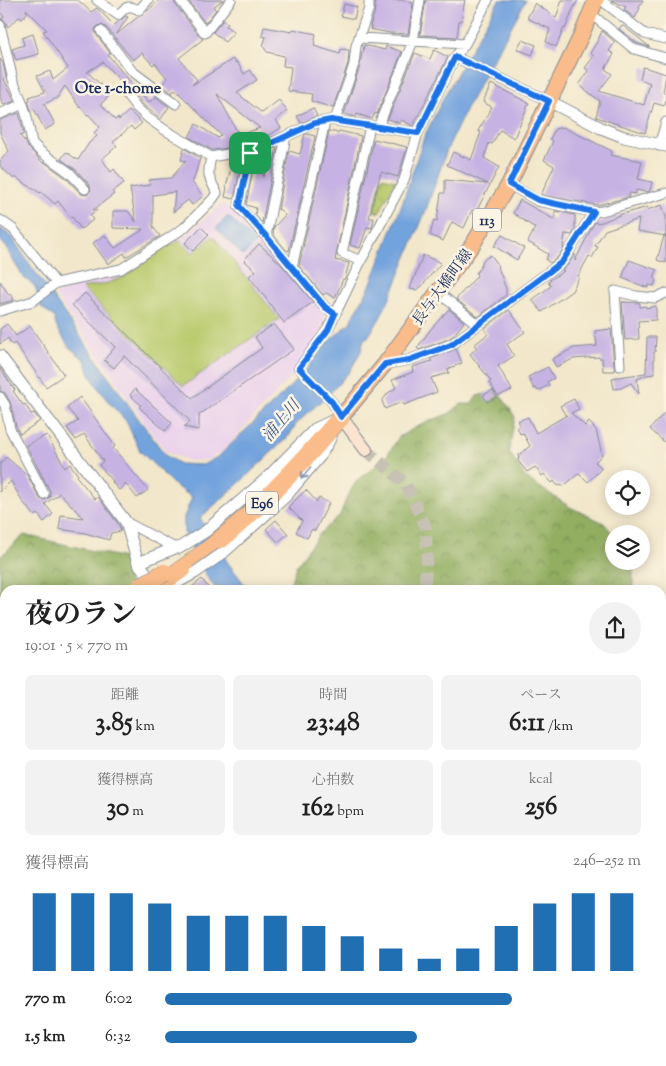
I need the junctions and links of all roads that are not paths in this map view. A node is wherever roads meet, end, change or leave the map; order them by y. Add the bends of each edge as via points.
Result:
1 (97, 0) edge
2 (148, 0) edge
3 (180, 0) edge
4 (231, 0) edge
5 (369, 0) edge
6 (420, 0) edge
7 (488, 0) edge
8 (601, 0) edge
9 (593, 6) edge
10 (0, 25) edge
11 (100, 31) dead end
12 (360, 38) junction
13 (666, 39) edge
14 (413, 41) junction
15 (465, 44) junction
16 (455, 57) junction
17 (666, 58) edge
18 (127, 95) dead end
19 (549, 101) junction
20 (23, 104) junction
21 (176, 104) dead end
22 (0, 114) edge
23 (335, 120) junction
24 (325, 122) junction
25 (666, 122) edge
26 (374, 126) junction
27 (418, 133) junction
28 (286, 136) junction
29 (662, 146) edge
30 (250, 153) junction
31 (211, 157) junction
32 (509, 184) junction
33 (85, 189) dead end
34 (666, 192) edge
35 (594, 212) junction
36 (0, 220) edge
37 (266, 236) junction
38 (361, 261) junction
39 (292, 267) junction
40 (56, 283) junction
41 (438, 292) junction
42 (666, 293) edge
43 (0, 311) edge
44 (335, 314) junction
45 (478, 325) junction
46 (0, 356) edge
47 (385, 364) junction
48 (620, 366) dead end
49 (0, 397) edge
50 (341, 417) junction
51 (366, 450) tunnel mouth
52 (44, 494) dead end
53 (126, 522) junction
54 (214, 542) junction
55 (186, 557) junction
56 (138, 563) junction
57 (167, 582) edge

1 - 2 street via 118,15 131,6 139,10
3 - 4 street via 206,33
5 - 12 street
6 - 14 street
7 - 15 street
8 - 13 street via 645,34
9 - 17 street via 634,49
9 - 19 main road, 長与大橋町線 / 113 via 582,36
10 - 20 street via 13,80
11 - 21 street via 132,72
12 - 14 street
12 - 23 street
14 - 15 street
14 - 26 street
15 - 16 street
16 - 19 street
16 - 27 street
18 - 31 street via 148,118
19 - 29 street via 601,128
19 - 32 main road, 長与大橋町線 / 113
20 - 22 street
20 - 33 street via 32,143
23 - 24 street
23 - 26 street
24 - 28 street
24 - 39 street
25 - 29 street
26 - 27 street
26 - 38 street via 342,253
27 - 38 street via 404,180
28 - 30 street
28 - 37 street
30 - 31 street
30 - 37 street via 239,206
31 - 40 street via 208,173 217,193 184,228 121,269
32 - 35 street via 538,200
32 - 41 main road, 長与大橋町線 / 113 via 473,244
34 - 35 street
35 - 45 street via 562,262
36 - 40 street via 13,229
37 - 39 street
38 - 44 street
39 - 44 street via 325,307
40 - 43 street via 33,301
41 - 45 street
41 - 47 main road, 長与大橋町線 / 113
42 - 48 street via 654,298 615,291
44 - 50 street via 328,330 299,368 332,402
45 - 47 street via 451,345 409,360
46 - 53 street
47 - 50 main road, 長与大橋町線 / 113
49 - 52 street via 13,435
50 - 51 main road
50 - 54 highway, E96 via 290,475 248,516
50 - 54 street via 315,429 265,480
50 -> 54 street via 320,456 279,502
53 - 55 street
53 - 56 street
54 - 55 highway, E96
55 - 56 street
55 - 57 highway, E96
56 - 57 street via 148,575

